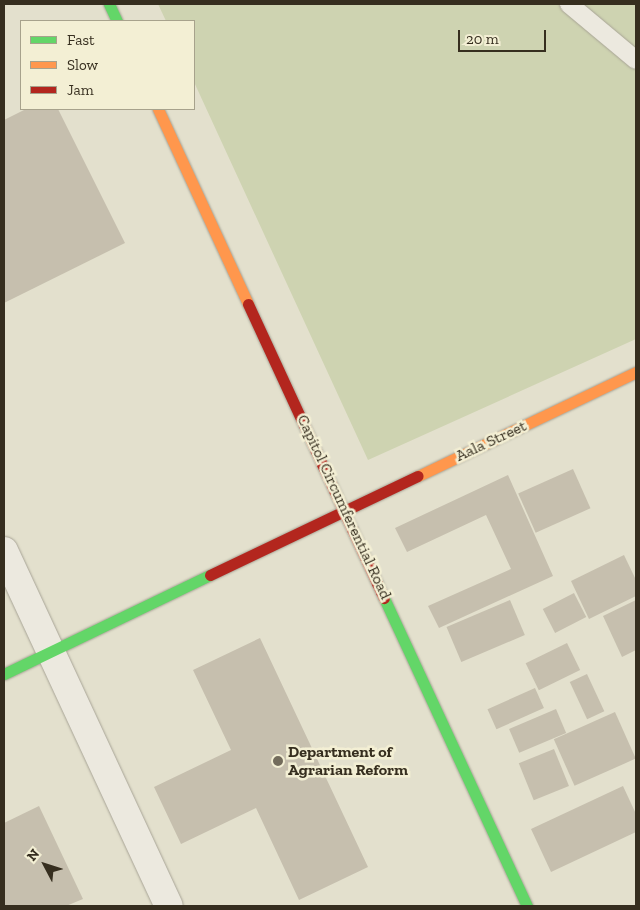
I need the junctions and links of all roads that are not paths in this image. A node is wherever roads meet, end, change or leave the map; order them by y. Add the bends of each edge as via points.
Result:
1 (109, 4) edge
2 (569, 4) edge
3 (117, 20) edge
4 (636, 60) edge
5 (158, 110) edge
6 (636, 372) edge
7 (346, 510) junction
8 (4, 552) edge
9 (51, 652) junction
10 (4, 674) edge
11 (169, 906) edge
12 (527, 906) edge

1 - 3 main road
2 - 4 lane
5 - 7 main road, Capitol Circumferential Road
6 - 7 main road, Aala Street
7 - 9 main road, Aala Street
7 - 12 main road, Capitol Circumferential Road
8 - 9 street
9 - 10 main road, Aala Street
9 - 11 street

